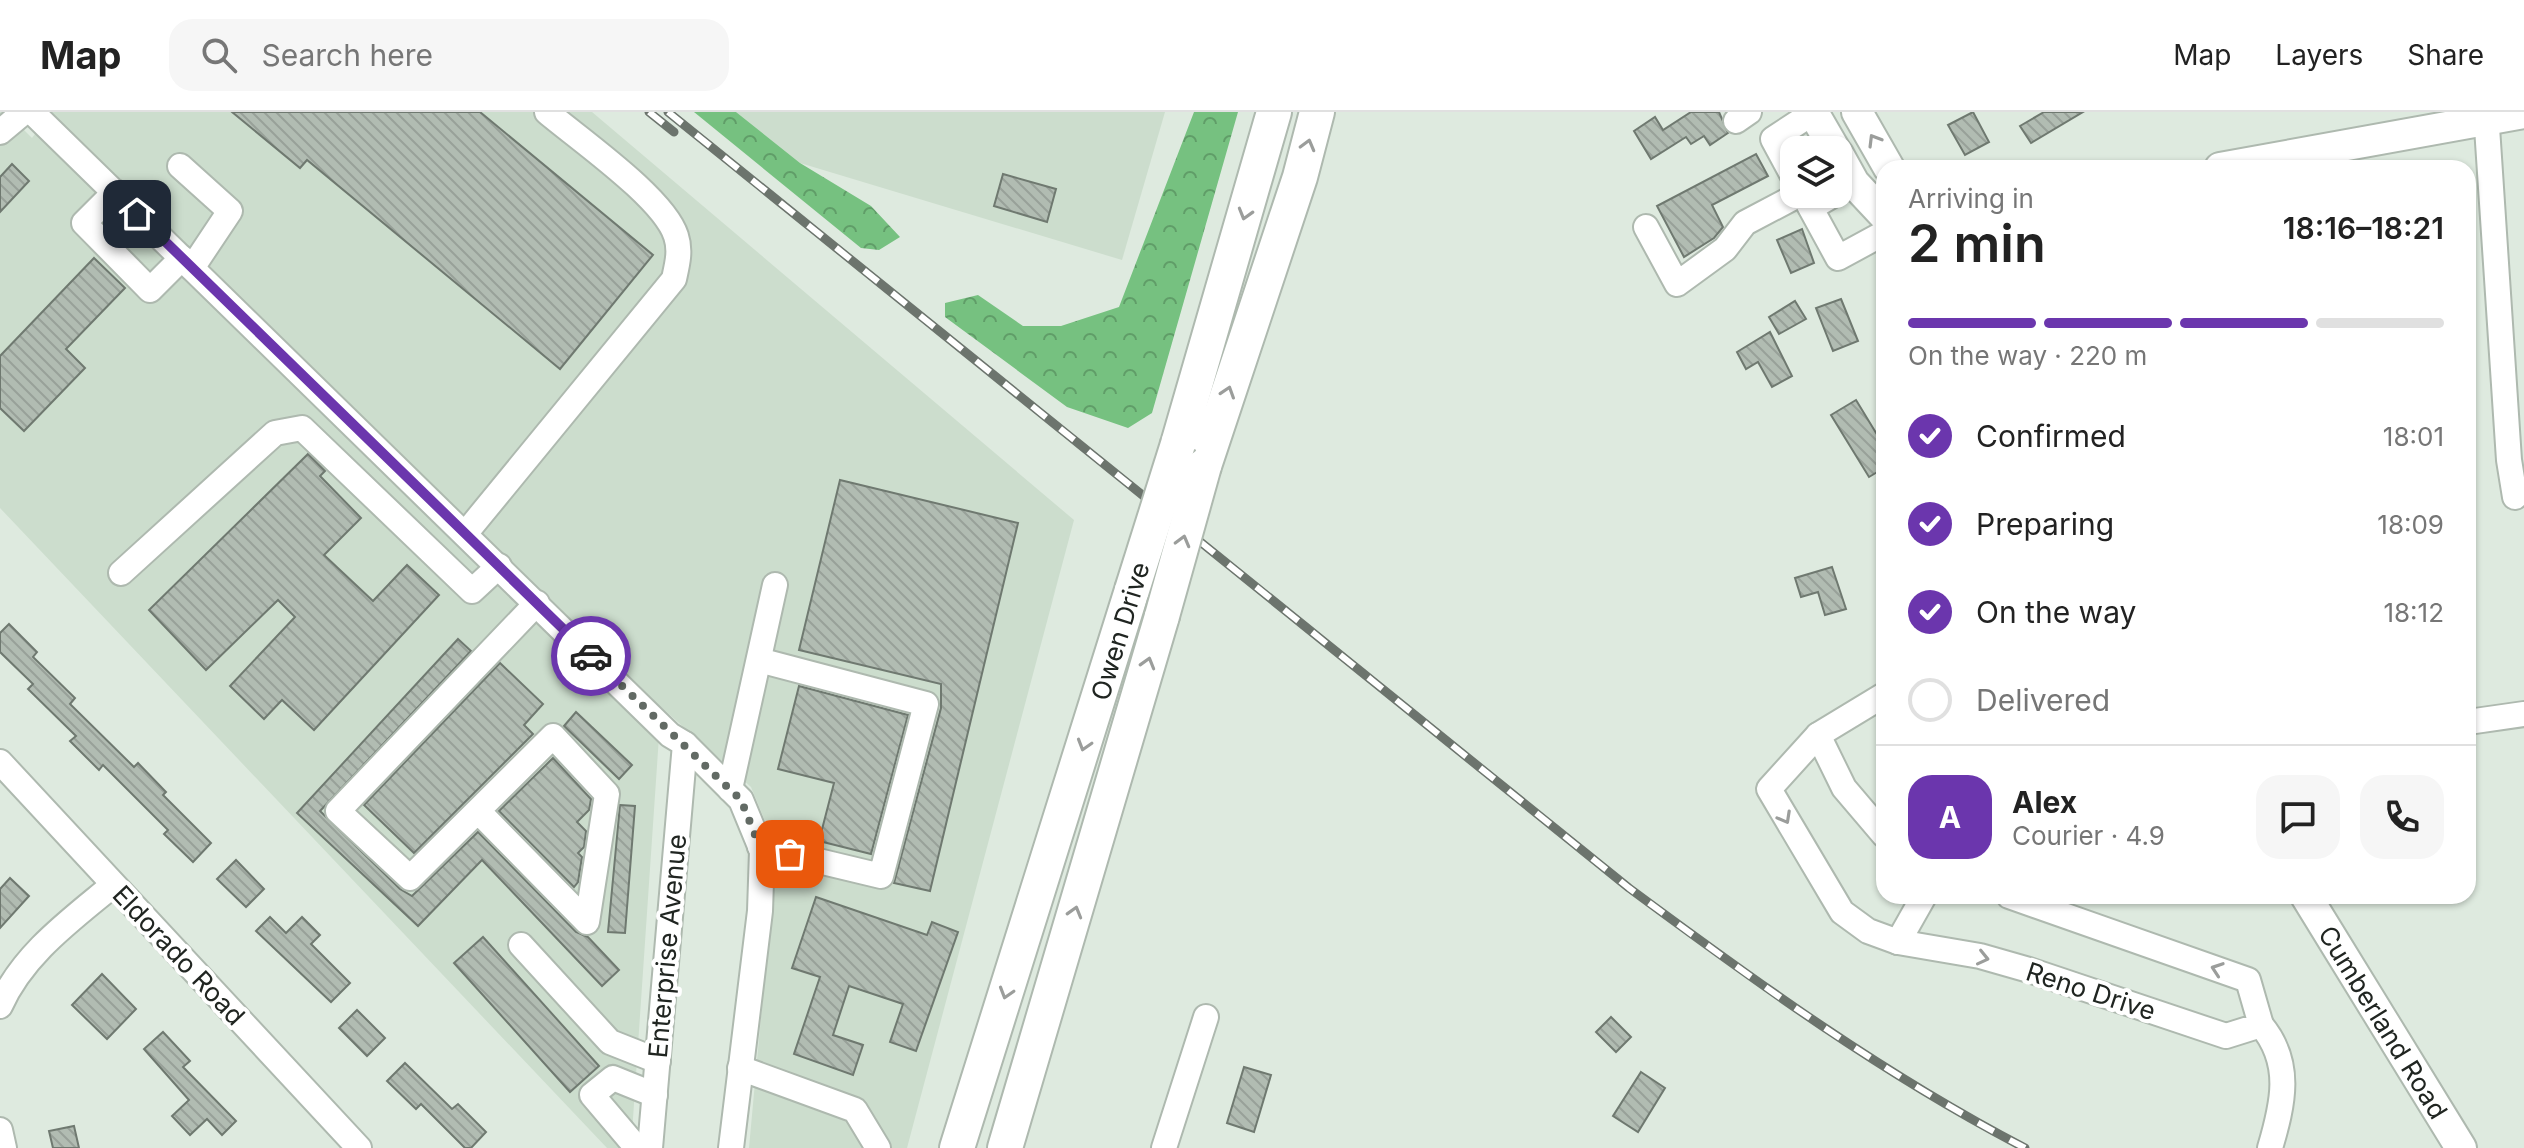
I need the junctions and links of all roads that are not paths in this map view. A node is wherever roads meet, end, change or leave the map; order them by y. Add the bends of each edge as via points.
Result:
1 (24, 112) edge
2 (32, 112) edge
3 (547, 112) edge
4 (1274, 112) edge
5 (1317, 112) edge
6 (1814, 112) edge
7 (1857, 112) edge
8 (2524, 113) edge
9 (2486, 116) edge
10 (0, 132) edge
11 (1828, 136) edge
12 (1780, 152) edge
13 (1884, 160) edge
14 (2261, 160) edge
15 (180, 166) dead end
16 (115, 192) junction
17 (1852, 196) edge
18 (1782, 208) edge
19 (1809, 208) edge
20 (1876, 210) edge
21 (1646, 227) dead end
22 (1876, 237) edge
23 (187, 263) junction
24 (366, 437) junction
25 (339, 463) junction
26 (2515, 497) dead end
27 (465, 534) junction
28 (499, 566) junction
29 (121, 573) dead end
30 (775, 585) dead end
31 (537, 603) junction
32 (759, 660) junction
33 (1876, 700) edge
34 (2524, 714) edge
35 (2476, 721) edge
36 (1818, 735) junction
37 (685, 744) junction
38 (0, 762) edge
39 (730, 789) junction
40 (478, 811) junction
41 (1876, 826) edge
42 (760, 847) junction
43 (113, 885) junction
44 (1919, 904) edge
45 (2032, 904) edge
46 (2311, 904) edge
47 (1898, 942) junction
48 (521, 945) dead end
49 (0, 1006) edge
50 (1206, 1017) dead end
51 (2261, 1025) junction
52 (658, 1061) junction
53 (740, 1068) junction
54 (655, 1095) junction
55 (0, 1130) edge
56 (958, 1147) edge
57 (4, 1148) edge
58 (359, 1148) edge
59 (637, 1148) edge
60 (650, 1148) edge
61 (731, 1148) edge
62 (878, 1148) edge
63 (1005, 1148) edge
64 (1164, 1148) edge
65 (2270, 1148) edge
66 (2461, 1148) edge

1 - 10 street
2 - 16 street
3 - 27 street via 662,210 679,255 674,279
4 -> 56 highway, Owen Drive, bridge via 1178,444
63 -> 5 highway, Owen Drive, bridge via 1204,466
6 - 11 main road
6 - 12 street via 1773,139
13 -> 7 main road
8 - 9 main road
9 - 14 main road
9 - 26 street
15 - 23 street via 230,211
16 - 23 street
16 - 23 street via 84,223 150,290
17 - 20 main road
18 - 21 street via 1745,223 1725,249 1677,284
19 - 22 street via 1838,258
23 - 24 street
24 - 25 street
24 - 27 street
25 - 28 street via 472,591
25 - 29 street via 302,428 275,433
27 - 28 street
28 - 31 street
30 - 32 street
31 - 37 street
31 - 40 street via 338,811 410,878
32 - 39 street
32 - 42 street via 926,704 881,876
33 - 36 street, Reno Drive
34 - 35 street
36 - 41 street via 1844,788
36 -> 47 street, Reno Drive via 1769,789 1842,912 1868,931
37 - 39 street
37 - 52 street, Enterprise Avenue
38 - 43 street, Eldorado Road
39 - 42 street via 741,800
40 - 40 street via 489,822 587,922 607,794 553,736
42 - 53 street via 760,911
43 - 49 street via 26,963
43 - 58 street, Eldorado Road
44 - 47 street
51 -> 45 street via 2248,980
46 - 66 main road, Cumberland Road
47 -> 51 street, Reno Drive via 2029,970 2226,1036
48 - 52 street via 610,1042
50 - 64 street
51 - 65 street via 2273,1039 2284,1075 2281,1112
52 - 54 street, Enterprise Avenue
53 - 61 street
53 - 62 street via 855,1110
54 - 59 street via 613,1078 592,1095
54 - 60 street, Enterprise Avenue
55 - 57 street

